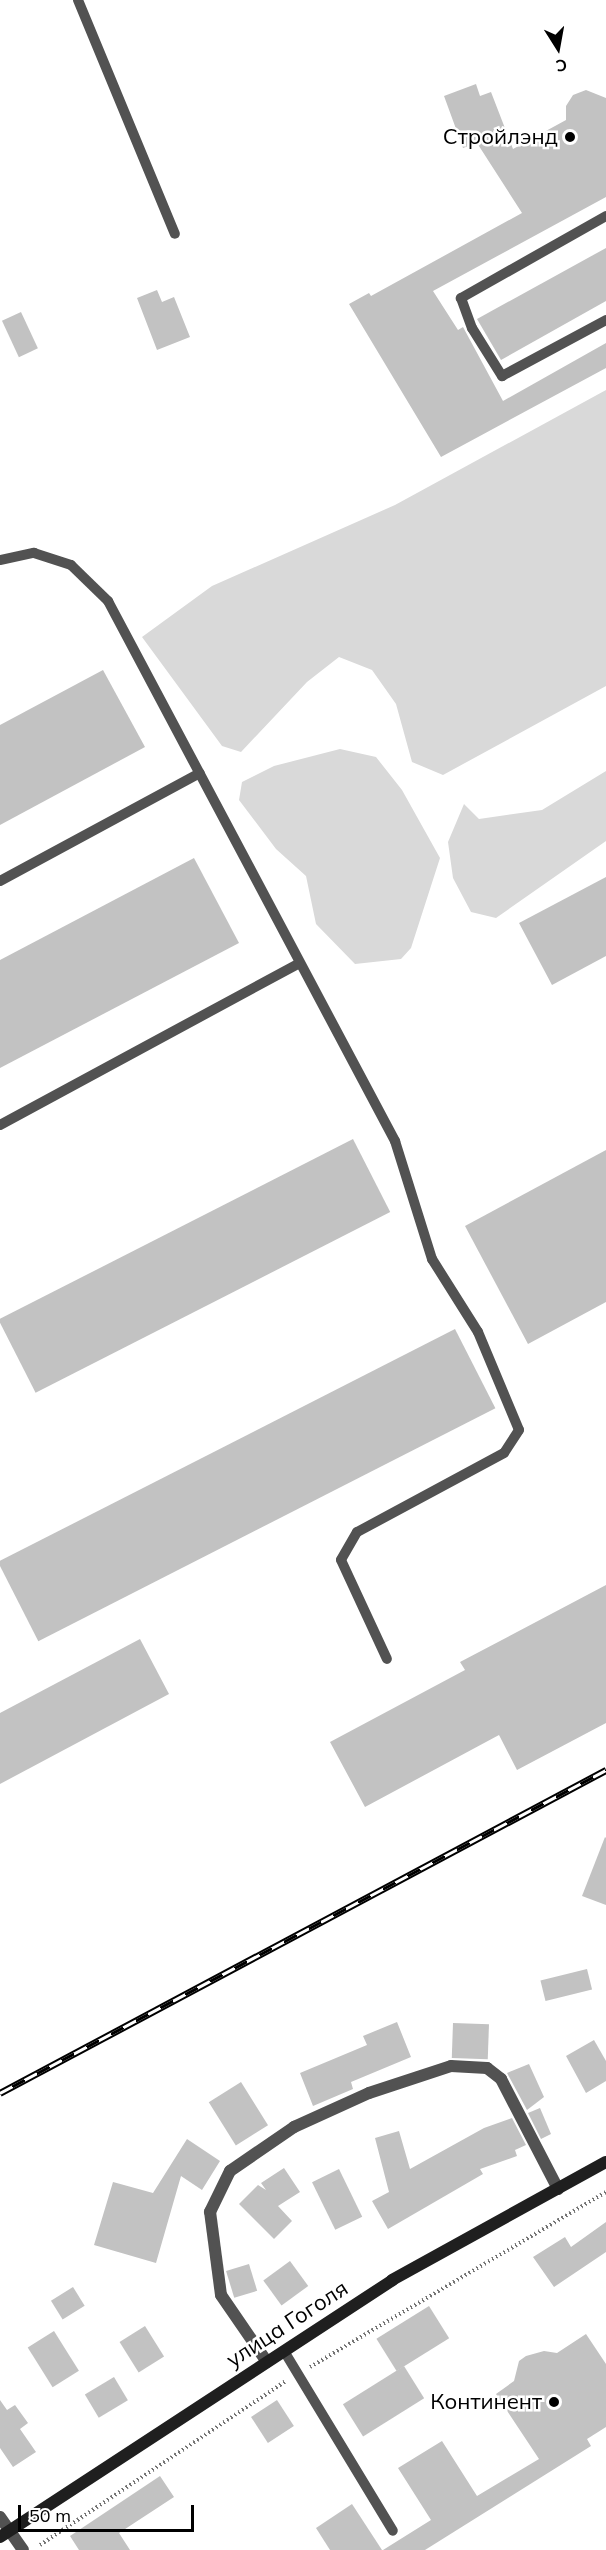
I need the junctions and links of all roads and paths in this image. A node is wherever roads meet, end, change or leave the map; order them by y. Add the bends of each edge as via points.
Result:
1 (78, 0) edge
2 (606, 216) edge
3 (175, 234) dead end
4 (606, 320) edge
5 (0, 560) edge
6 (200, 773) junction
7 (0, 881) edge
8 (299, 963) junction
9 (0, 1125) edge
10 (387, 1659) dead end
11 (606, 2162) edge
12 (558, 2189) junction
13 (606, 2192) edge
14 (284, 2351) junction
15 (267, 2362) junction
16 (298, 2374) junction
17 (0, 2517) edge
18 (393, 2531) dead end
19 (5, 2534) edge
20 (23, 2550) edge
21 (32, 2550) edge

1 - 3 lane
2 - 4 lane via 461,298 472,328 502,376
5 - 6 lane via 34,553 71,565 108,601
6 - 7 lane
6 - 8 lane
8 - 9 lane
8 - 10 lane via 395,1141 432,1259 478,1332 519,1430 504,1453 357,1532 341,1560
11 - 12 main road, улица Гоголя
12 - 14 main road, улица Гоголя via 392,2280
12 - 15 street via 501,2079 487,2068 451,2066 369,2093 294,2127 230,2170 210,2212 221,2295
13 - 16 path
14 - 15 main road, улица Гоголя
14 - 16 lane
15 - 19 main road, улица Гоголя
16 - 18 lane
16 - 21 path
17 - 19 street
19 - 20 street

